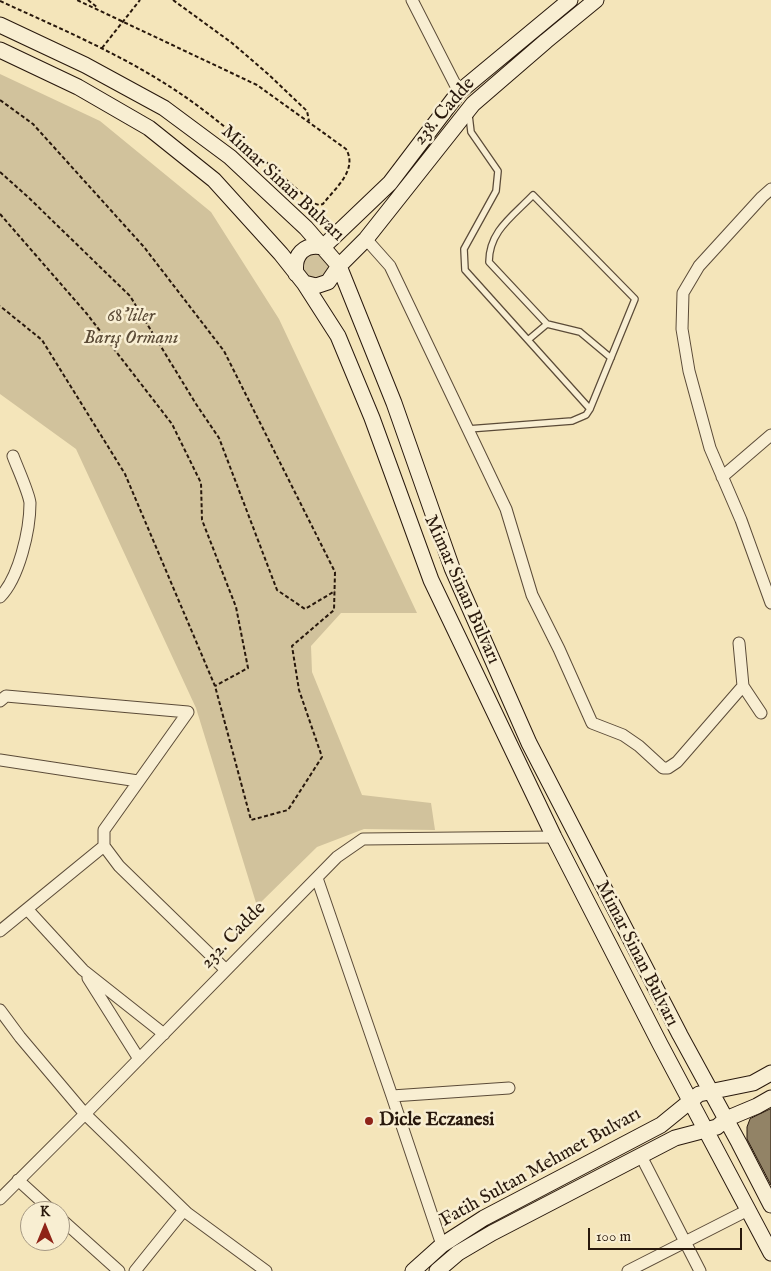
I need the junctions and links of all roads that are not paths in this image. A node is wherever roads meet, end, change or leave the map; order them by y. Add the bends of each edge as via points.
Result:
1 (412, 0) edge
2 (570, 0) edge
3 (596, 0) edge
4 (0, 25) edge
5 (0, 50) edge
6 (459, 92) junction
7 (468, 110) junction
8 (771, 189) edge
9 (366, 239) junction
10 (323, 246) junction
11 (339, 266) junction
12 (300, 278) junction
13 (547, 324) junction
14 (528, 340) junction
15 (611, 358) junction
16 (590, 409) junction
17 (468, 429) junction
18 (771, 435) edge
19 (13, 456) dead end
20 (722, 477) junction
21 (0, 597) edge
22 (771, 603) edge
23 (739, 643) dead end
24 (744, 686) junction
25 (0, 701) edge
26 (761, 713) dead end
27 (0, 760) edge
28 (138, 781) junction
29 (554, 837) junction
30 (104, 846) junction
31 (316, 878) junction
32 (27, 909) junction
33 (0, 931) edge
34 (83, 970) junction
35 (226, 970) junction
36 (0, 1010) edge
37 (164, 1034) junction
38 (139, 1059) junction
39 (771, 1074) edge
40 (509, 1088) dead end
41 (710, 1091) junction
42 (392, 1096) junction
43 (771, 1098) edge
44 (691, 1102) junction
45 (85, 1114) junction
46 (726, 1118) junction
47 (705, 1129) junction
48 (641, 1156) junction
49 (18, 1180) junction
50 (0, 1198) edge
51 (41, 1201) edge
52 (771, 1205) edge
53 (184, 1210) junction
54 (748, 1210) junction
55 (70, 1227) edge
56 (686, 1242) junction
57 (442, 1245) junction
58 (771, 1253) edge
59 (443, 1269) edge
60 (120, 1271) edge
61 (135, 1271) edge
62 (266, 1271) edge
63 (413, 1271) edge
64 (628, 1271) edge
65 (700, 1271) edge

1 - 6 street
2 - 6 main road, 238. Cadde
3 - 7 main road, 238. Cadde
4 - 10 main road, Mimar Sinan Bulvarı via 85,64 164,108 230,157
5 - 12 main road, Mimar Sinan Bulvarı via 78,87 149,128 214,180
6 - 7 main road
6 - 10 main road, 238. Cadde via 390,183
7 - 9 main road, 238. Cadde
7 - 14 lane via 472,132 498,171 496,191 464,249 465,270
8 - 20 street via 699,266 684,293 682,329 689,371 710,448
9 - 11 main road, 238. Cadde
9 - 17 street via 390,266
10 - 11 main road, Mimar Sinan Bulvarı
10 - 12 main road via 310,246 299,254 296,260
11 - 12 main road via 332,278 322,285 316,286
11 - 41 main road, Mimar Sinan Bulvarı via 394,403 452,568 529,742
12 - 29 main road, Mimar Sinan Bulvarı via 338,336 372,418 431,580
13 - 14 lane
13 - 15 lane via 580,332
13 - 15 lane via 489,262 496,232 533,195 635,299
14 - 16 lane
15 - 16 lane
16 - 17 lane via 586,415 572,421
17 - 24 street via 506,509 532,595 592,723 623,735 663,768 668,768 677,762
18 - 20 street
19 - 21 street via 30,502 20,563
20 - 22 street
23 - 24 street
24 - 26 street
25 - 28 street via 6,696 188,712
27 - 28 street
28 - 30 street via 104,830
29 - 31 street, 232. Cadde via 363,839 337,857
29 - 44 main road, Mimar Sinan Bulvarı
30 - 32 street
30 - 35 street via 119,866
31 - 35 street, 232. Cadde
31 - 42 street
32 - 33 street
32 - 34 street
34 - 37 street
34 - 38 street
35 - 37 street, 232. Cadde
36 - 45 street
37 - 38 street, 232. Cadde
38 - 45 street, 232. Cadde
39 - 41 main road via 753,1083
40 - 42 street
41 - 44 main road, Fatih Sultan Mehmet Bulvarı via 699,1094
41 - 46 main road, Mimar Sinan Bulvarı
42 - 57 street
43 - 46 main road
44 - 47 main road, Mimar Sinan Bulvarı
44 - 57 main road, Fatih Sultan Mehmet Bulvarı via 661,1125 484,1218
45 - 49 street, 232. Cadde
45 - 53 street
46 - 47 main road, Fatih Sultan Mehmet Bulvarı via 717,1127
46 - 52 main road, Mimar Sinan Bulvarı
47 - 48 main road, Fatih Sultan Mehmet Bulvarı via 675,1138
47 - 54 main road, Mimar Sinan Bulvarı
48 - 56 street
48 - 59 main road, Fatih Sultan Mehmet Bulvarı via 492,1233 458,1253
49 - 50 street, 232. Cadde
49 - 51 street
53 - 61 street
53 - 62 street
54 - 56 street
54 - 58 main road, Mimar Sinan Bulvarı
55 - 60 street
56 - 64 street
56 - 65 street
57 - 63 main road, Fatih Sultan Mehmet Bulvarı

